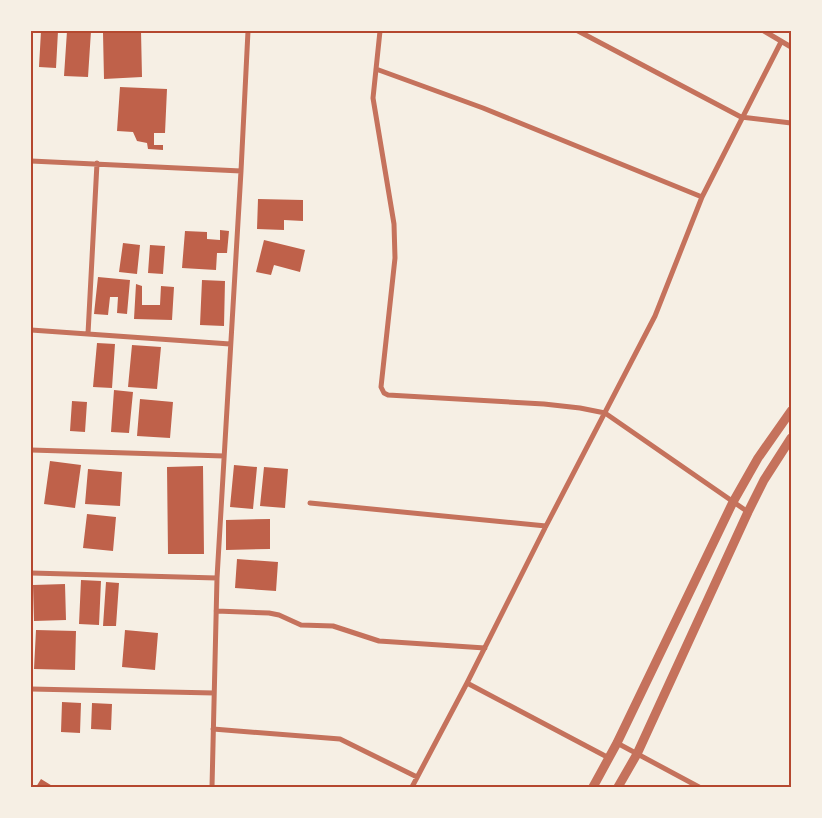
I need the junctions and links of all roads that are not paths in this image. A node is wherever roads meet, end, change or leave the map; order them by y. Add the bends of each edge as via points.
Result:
1 (248, 31) edge
2 (380, 31) edge
3 (578, 31) edge
4 (764, 31) edge
5 (781, 42) junction
6 (791, 47) edge
7 (376, 69) junction
8 (742, 117) junction
9 (791, 124) edge
10 (31, 160) edge
11 (97, 163) junction
12 (241, 171) junction
13 (702, 197) junction
14 (31, 330) edge
15 (88, 334) junction
16 (230, 344) junction
17 (791, 411) edge
18 (605, 413) junction
19 (791, 438) edge
20 (31, 450) edge
21 (224, 456) junction
22 (733, 502) junction
23 (310, 503) dead end
24 (748, 512) junction
25 (546, 526) junction
26 (31, 573) edge
27 (218, 578) junction
28 (216, 611) junction
29 (485, 648) junction
30 (467, 684) junction
31 (31, 689) edge
32 (214, 693) junction
33 (213, 728) junction
34 (616, 744) junction
35 (637, 754) junction
36 (609, 758) junction
37 (417, 778) junction
38 (212, 787) edge
39 (412, 787) edge
40 (593, 787) edge
41 (618, 787) edge
42 (699, 787) edge

1 - 12 street
2 - 7 street
3 - 8 street
4 - 5 street
5 - 6 street
5 - 8 street
7 - 13 street via 502,115
7 - 18 street via 373,98 394,224 394,277 381,386 384,393 544,404
8 - 9 street
8 - 13 street
10 - 11 street
11 - 12 street
11 - 15 street
12 - 16 street
13 - 18 street via 655,316
14 - 15 street
15 - 16 street
16 - 21 street
17 - 22 street via 758,458
18 - 22 street
18 - 25 street
19 - 24 street
20 - 21 street
21 - 27 street
22 - 24 street
22 - 34 street
23 - 25 street
24 - 35 street
25 - 29 street
26 - 27 street
27 - 28 street
28 - 29 street via 269,613 300,625 333,626 379,641
28 - 32 street
29 - 30 street
30 - 36 street
30 - 37 street
31 - 32 street
32 - 33 street
33 - 37 street via 340,739
33 - 38 street
34 - 35 street
34 - 36 street
35 - 41 street
35 - 42 street
36 - 40 street
37 - 39 street

